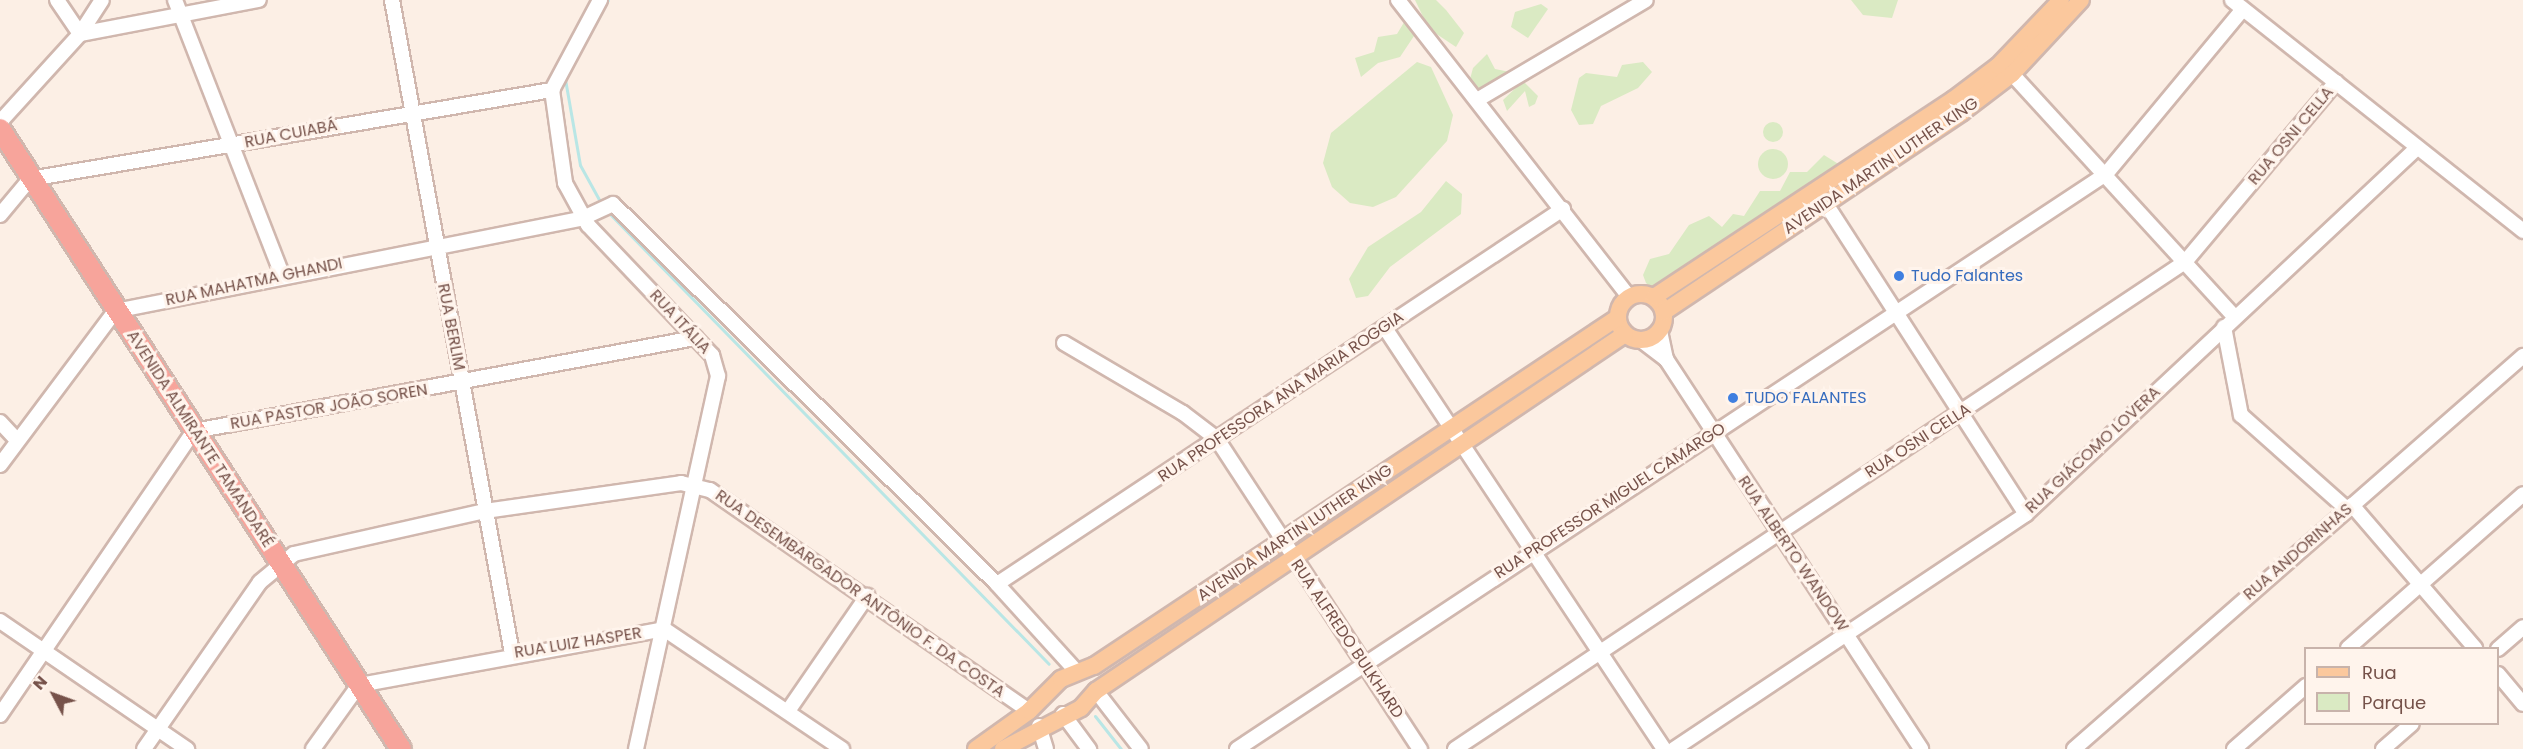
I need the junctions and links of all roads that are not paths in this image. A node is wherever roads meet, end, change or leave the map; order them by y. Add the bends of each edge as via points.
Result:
1 (57, 0) edge
2 (102, 0) edge
3 (176, 0) edge
4 (259, 0) edge
5 (392, 0) edge
6 (600, 0) edge
7 (1398, 0) edge
8 (2061, 0) edge
9 (2232, 0) edge
10 (1643, 1) edge
11 (2079, 1) edge
12 (2243, 9) junction
13 (182, 13) junction
14 (80, 34) junction
15 (2012, 74) junction
16 (2336, 82) junction
17 (552, 90) junction
18 (1477, 100) junction
19 (1957, 106) junction
20 (412, 110) junction
21 (0, 122) edge
22 (0, 129) edge
23 (233, 145) junction
24 (2417, 148) junction
25 (2106, 174) junction
26 (30, 180) junction
27 (1826, 204) junction
28 (1563, 209) junction
29 (595, 213) junction
30 (0, 215) edge
31 (2523, 231) edge
32 (435, 247) junction
33 (2185, 262) junction
34 (282, 275) junction
35 (1629, 297) junction
36 (1654, 297) junction
37 (115, 311) junction
38 (1664, 312) junction
39 (1898, 312) junction
40 (2235, 317) junction
41 (1617, 318) junction
42 (2224, 327) junction
43 (1385, 328) junction
44 (1660, 331) junction
45 (1625, 334) junction
46 (695, 338) junction
47 (1642, 341) junction
48 (1064, 343) dead end
49 (2523, 356) edge
50 (1666, 359) junction
51 (462, 383) junction
52 (1962, 413) junction
53 (0, 422) edge
54 (194, 431) junction
55 (1713, 433) junction
56 (1456, 436) junction
57 (1217, 439) junction
58 (16, 440) junction
59 (0, 465) edge
60 (697, 484) junction
61 (2523, 494) edge
62 (2350, 507) junction
63 (485, 511) junction
64 (2026, 514) junction
65 (1778, 531) junction
66 (1287, 550) junction
67 (1534, 551) junction
68 (280, 562) junction
69 (997, 584) junction
70 (2420, 584) junction
71 (867, 596) junction
72 (1177, 612) junction
73 (0, 621) edge
74 (2523, 627) edge
75 (1187, 628) junction
76 (664, 629) junction
77 (1845, 632) junction
78 (2349, 647) edge
79 (2474, 647) edge
80 (2499, 648) edge
81 (44, 651) junction
82 (512, 653) junction
83 (1601, 655) junction
84 (1365, 662) junction
85 (1077, 672) junction
86 (2499, 675) edge
87 (359, 685) junction
88 (2304, 688) edge
89 (1096, 691) junction
90 (1050, 692) junction
91 (2523, 704) edge
92 (788, 711) junction
93 (1029, 711) junction
94 (1064, 714) junction
95 (0, 715) edge
96 (2410, 725) edge
97 (1039, 726) junction
98 (158, 729) junction
99 (984, 747) edge
100 (2386, 748) edge
101 (144, 749) edge
102 (187, 749) edge
103 (313, 749) edge
104 (401, 749) edge
105 (636, 749) edge
106 (842, 749) edge
107 (1002, 749) edge
108 (1046, 749) edge
109 (1089, 749) edge
110 (1141, 749) edge
111 (1237, 749) edge
112 (1419, 749) edge
113 (1455, 749) edge
114 (1664, 749) edge
115 (1674, 749) edge
116 (1921, 749) edge
117 (2074, 749) edge
118 (2234, 749) edge

1 - 14 street
2 - 14 street
3 - 13 street
4 - 13 street
5 - 20 street, RUA BERLIM
6 - 17 street
7 - 18 street
8 - 19 main road, AVENIDA MARTIN LUTHER KING
9 - 12 street
10 - 18 street
11 - 15 main road, AVENIDA MARTIN LUTHER KING
12 - 16 street
12 - 25 street, RUA PROFESSOR MIGUEL CAMARGO
13 - 14 street
13 - 23 street
14 - 21 street
15 - 19 main road, AVENIDA MARTIN LUTHER KING
15 - 25 street
16 - 24 street
16 - 33 street, RUA OSNI CELLA
17 - 20 street, RUA CUIABÁ
17 - 29 street, RUA ITÁLIA via 566,183
18 - 28 street
19 - 27 main road, AVENIDA MARTIN LUTHER KING
19 - 36 main road, AVENIDA MARTIN LUTHER KING
20 - 23 street, RUA CUIABÁ
20 - 32 street, RUA BERLIM
22 - 26 highway, AVENIDA ALMIRANTE TAMANDARÉ
23 - 26 street, RUA CUIABÁ
23 - 34 street
24 - 31 street
24 - 40 street, RUA GIÁCOMO LOVERA
25 - 33 street
25 - 39 street, RUA PROFESSOR MIGUEL CAMARGO
26 - 30 street
26 - 37 highway, AVENIDA ALMIRANTE TAMANDARÉ
27 - 38 main road, AVENIDA MARTIN LUTHER KING
27 - 39 street
28 - 35 street
28 - 43 street, RUA PROFESSORA ANA MARIA ROGGIA
29 - 32 street, RUA MAHATMA GHANDI
29 - 46 street, RUA ITÁLIA
29 - 69 street via 622,208
32 - 34 street, RUA MAHATMA GHANDI
32 - 51 street, RUA BERLIM
33 - 40 street
33 - 52 street, RUA OSNI CELLA
34 - 37 street, RUA MAHATMA GHANDI
35 - 36 main road
35 - 41 main road
36 - 38 main road
37 - 54 highway, AVENIDA ALMIRANTE TAMANDARÉ
37 - 58 street
38 - 44 main road
39 - 52 street
39 - 55 street, RUA PROFESSOR MIGUEL CAMARGO
40 - 42 street, RUA GIÁCOMO LOVERA
41 - 45 main road
41 - 56 main road, AVENIDA MARTIN LUTHER KING
42 - 62 street via 2241,415
42 - 64 street, RUA GIÁCOMO LOVERA
43 - 56 street
43 - 57 street, RUA PROFESSORA ANA MARIA ROGGIA
44 - 47 main road
44 - 50 street, RUA ALBERTO WANDOW
45 - 47 main road
45 - 56 main road, AVENIDA MARTIN LUTHER KING
46 - 51 street, RUA PASTOR JOÃO SOREN
46 - 60 street, RUA ITÁLIA via 712,355 718,376
47 - 50 street, RUA ALBERTO WANDOW
48 - 57 street, RUA ALFREDO BULKHARD via 1183,413
49 - 62 street, RUA ANDORINHAS
50 - 55 street, RUA ALBERTO WANDOW
51 - 54 street, RUA PASTOR JOÃO SOREN
51 - 63 street, RUA BERLIM
52 - 64 street
52 - 65 street, RUA OSNI CELLA
53 - 58 street
54 - 68 highway, AVENIDA ALMIRANTE TAMANDARÉ
54 - 81 street
55 - 65 street, RUA ALBERTO WANDOW
55 - 67 street, RUA PROFESSOR MIGUEL CAMARGO
56 - 66 main road, AVENIDA MARTIN LUTHER KING
56 - 67 street
57 - 66 street, RUA ALFREDO BULKHARD
57 - 69 street, RUA PROFESSORA ANA MARIA ROGGIA
58 - 59 street
60 - 63 street, RUA DESEMBARGADOR ANTÔNIO F. DA COSTA
60 - 71 street, RUA DESEMBARGADOR ANTÔNIO F. DA COSTA
60 - 76 street, RUA ITÁLIA
61 - 70 street
62 - 70 street
62 - 117 street, RUA ANDORINHAS
63 - 68 street, RUA DESEMBARGADOR ANTÔNIO F. DA COSTA
63 - 82 street, RUA BERLIM
64 - 77 street, RUA GIÁCOMO LOVERA
65 - 77 street, RUA ALBERTO WANDOW
65 - 83 street, RUA OSNI CELLA
66 - 72 main road, AVENIDA MARTIN LUTHER KING
66 - 75 main road, AVENIDA MARTIN LUTHER KING
66 - 84 street, RUA ALFREDO BULKHARD
67 - 83 street
67 - 84 street, RUA PROFESSOR MIGUEL CAMARGO
68 - 87 highway, AVENIDA ALMIRANTE TAMANDARÉ
68 - 98 street via 260,582
69 - 85 street
70 - 78 street
70 - 79 street
71 - 92 street
71 - 93 street, RUA DESEMBARGADOR ANTÔNIO F. DA COSTA
72 - 75 main road
72 - 85 main road, AVENIDA MARTIN LUTHER KING
73 - 81 street
74 - 80 street
75 - 89 main road, AVENIDA MARTIN LUTHER KING
76 - 82 street, RUA LUIZ HASPER
76 - 92 street, RUA LUIZ HASPER
76 - 105 street, RUA ITÁLIA
77 - 115 street, RUA GIÁCOMO LOVERA
77 - 116 street, RUA ALBERTO WANDOW
81 - 95 street
81 - 98 street
82 - 87 street, RUA LUIZ HASPER
83 - 113 street, RUA OSNI CELLA
83 - 114 street
84 - 111 street, RUA PROFESSOR MIGUEL CAMARGO
84 - 112 street, RUA ALFREDO BULKHARD
85 - 89 main road
85 - 90 main road, AVENIDA MARTIN LUTHER KING via 1061,678
86 - 91 street
87 - 103 street
87 - 104 highway, AVENIDA ALMIRANTE TAMANDARÉ
88 - 118 street
89 - 94 main road, AVENIDA MARTIN LUTHER KING via 1081,708
89 - 110 street
90 - 93 main road, AVENIDA MARTIN LUTHER KING
90 - 94 main road
92 - 106 street, RUA LUIZ HASPER
93 - 99 main road, AVENIDA MARTIN LUTHER KING
94 - 97 main road, AVENIDA MARTIN LUTHER KING
94 - 109 street
96 - 100 street
97 - 107 main road, AVENIDA MARTIN LUTHER KING
97 - 108 street
98 - 101 street
98 - 102 street

